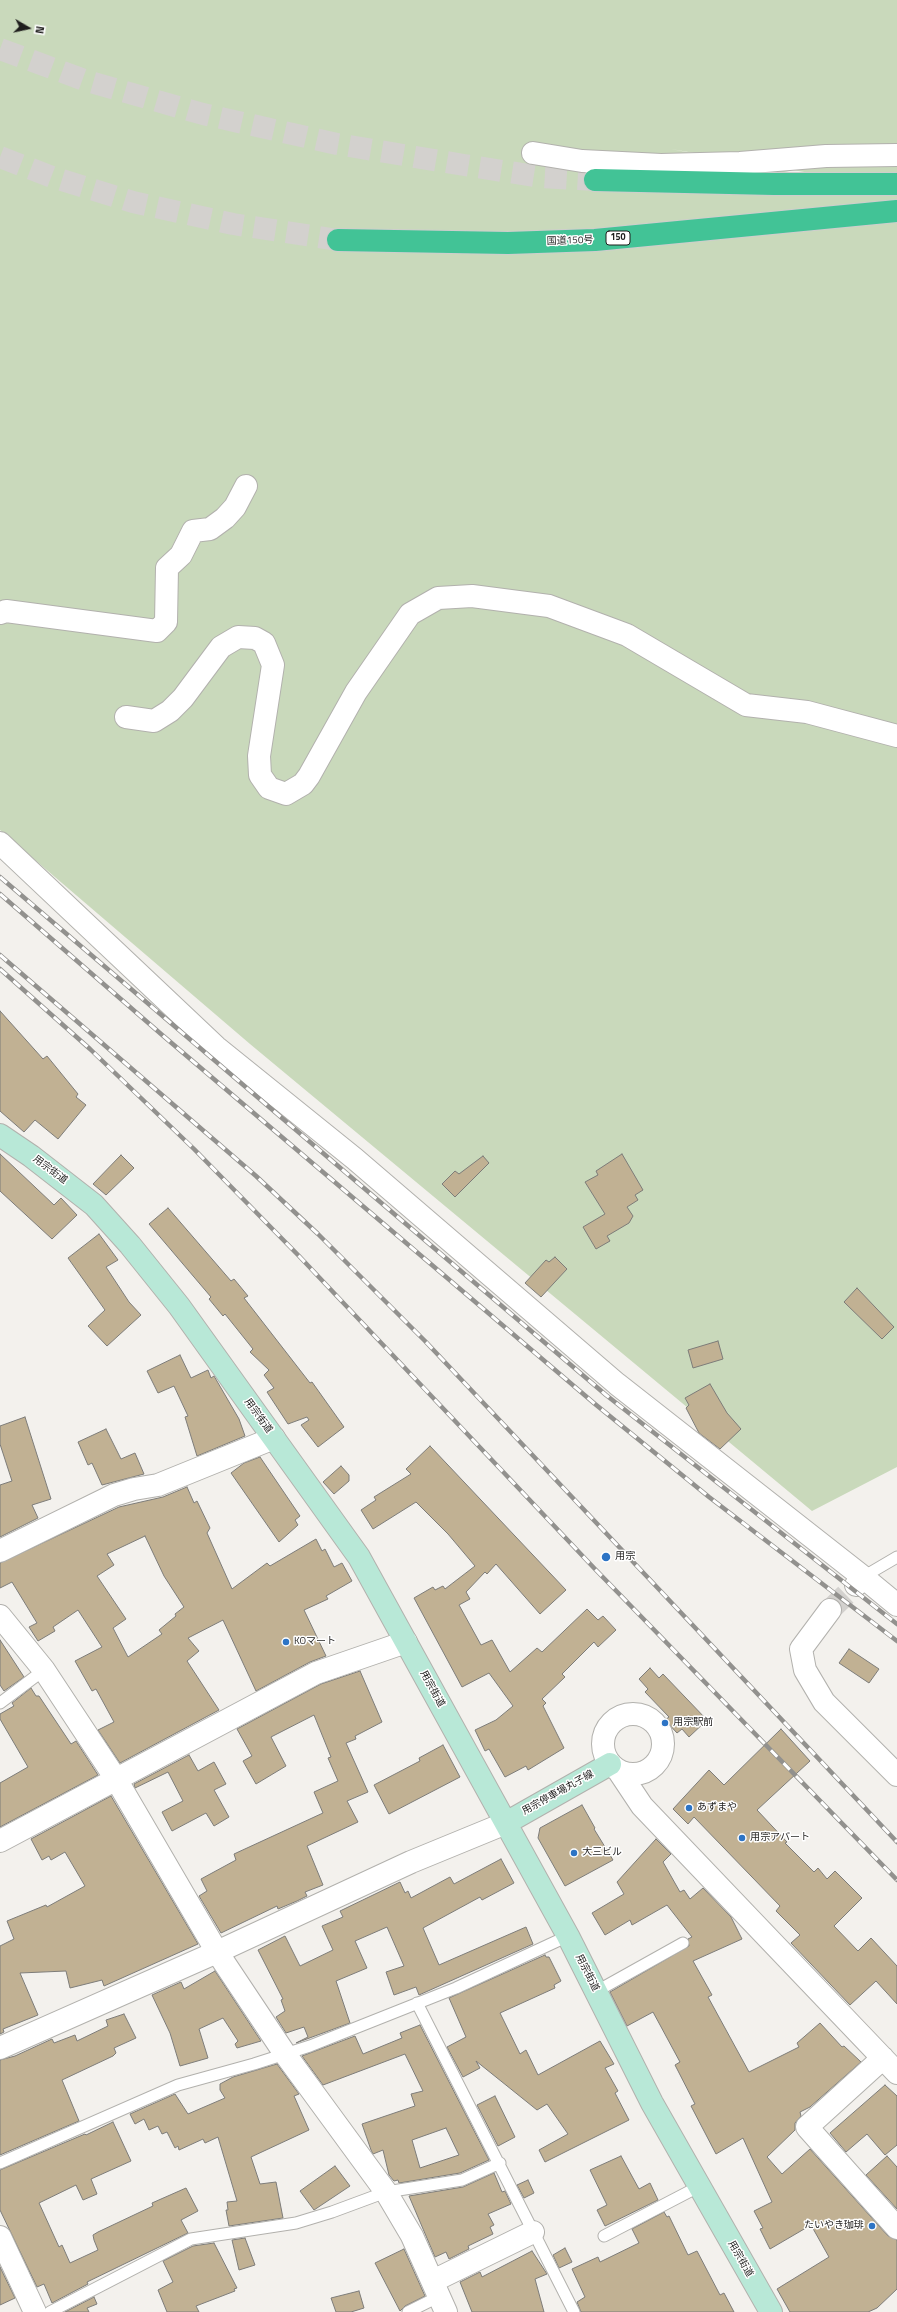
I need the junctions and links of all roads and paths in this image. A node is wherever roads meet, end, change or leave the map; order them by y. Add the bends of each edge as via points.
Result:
1 (533, 153) dead end
2 (897, 155) edge
3 (595, 180) tunnel mouth
4 (897, 184) edge
5 (897, 210) edge
6 (338, 240) tunnel mouth
7 (246, 486) dead end
8 (0, 613) edge
9 (126, 717) dead end
10 (897, 736) edge
11 (0, 843) edge
12 (0, 1134) edge
13 (274, 1438) junction
14 (0, 1551) edge
15 (897, 1557) edge
16 (859, 1581) junction
17 (897, 1605) edge
18 (830, 1610) tunnel mouth
19 (0, 1616) edge
20 (406, 1642) junction
21 (44, 1670) junction
22 (0, 1703) edge
23 (614, 1767) joint
24 (897, 1775) edge
25 (116, 1779) junction
26 (506, 1822) junction
27 (0, 1842) edge
28 (568, 1936) junction
29 (683, 1943) dead end
30 (217, 1952) junction
31 (597, 1991) junction
32 (417, 2003) junction
33 (0, 2048) edge
34 (285, 2054) junction
35 (890, 2065) edge
36 (0, 2163) edge
37 (500, 2163) junction
38 (698, 2187) junction
39 (386, 2192) junction
40 (897, 2228) edge
41 (533, 2232) junction
42 (604, 2236) dead end
43 (0, 2237) edge
44 (440, 2296) edge
45 (35, 2312) edge
46 (50, 2312) edge
47 (408, 2312) edge
48 (574, 2312) edge
49 (771, 2312) edge

1 - 2 street via 582,161 661,165 740,163 826,156
3 - 4 highway
5 - 6 highway, 国道150号 / 150 via 595,240 508,244
7 - 8 street via 235,507 210,529 193,531 181,555 166,568 166,622 157,631 6,611
9 - 10 street via 154,721 170,711 183,698 222,647 238,637 255,638 264,643 273,665 259,756 260,775 268,788 286,794 303,784 309,776 356,692 410,614 438,598 472,596 549,606 627,635 746,705 808,712
11 - 16 street via 216,1047 355,1158 617,1384
12 - 13 main road, 用宗街道 via 68,1183 94,1205 113,1226 179,1306
13 - 14 street via 158,1485 114,1495
13 - 20 main road, 用宗街道 via 359,1557
15 - 16 lane
16 - 17 street
18 - 24 street via 801,1649 805,1670 824,1702
19 - 21 street
20 - 25 street via 316,1673
20 - 26 main road, 用宗街道
21 - 22 lane
21 - 25 street
23 - 26 main road, 用宗停車場丸子線
23 - 35 street via 642,1806
25 - 27 street
25 - 30 street
26 - 28 main road, 用宗街道
26 - 30 street via 410,1862
28 - 31 main road, 用宗街道
28 - 32 lane via 456,1988
29 - 31 lane
30 - 33 street
30 - 34 street
31 - 38 main road, 用宗街道 via 652,2103
32 - 34 lane
32 - 37 lane
34 - 36 lane via 178,2085
34 - 39 street
35 - 40 street via 807,2126
37 - 39 lane via 462,2180
37 - 41 lane
38 - 42 lane
38 - 49 main road, 用宗街道
39 - 44 street via 412,2236
39 - 46 lane via 296,2222 191,2239
41 - 44 street
41 - 48 lane
43 - 45 street
44 - 47 lane

